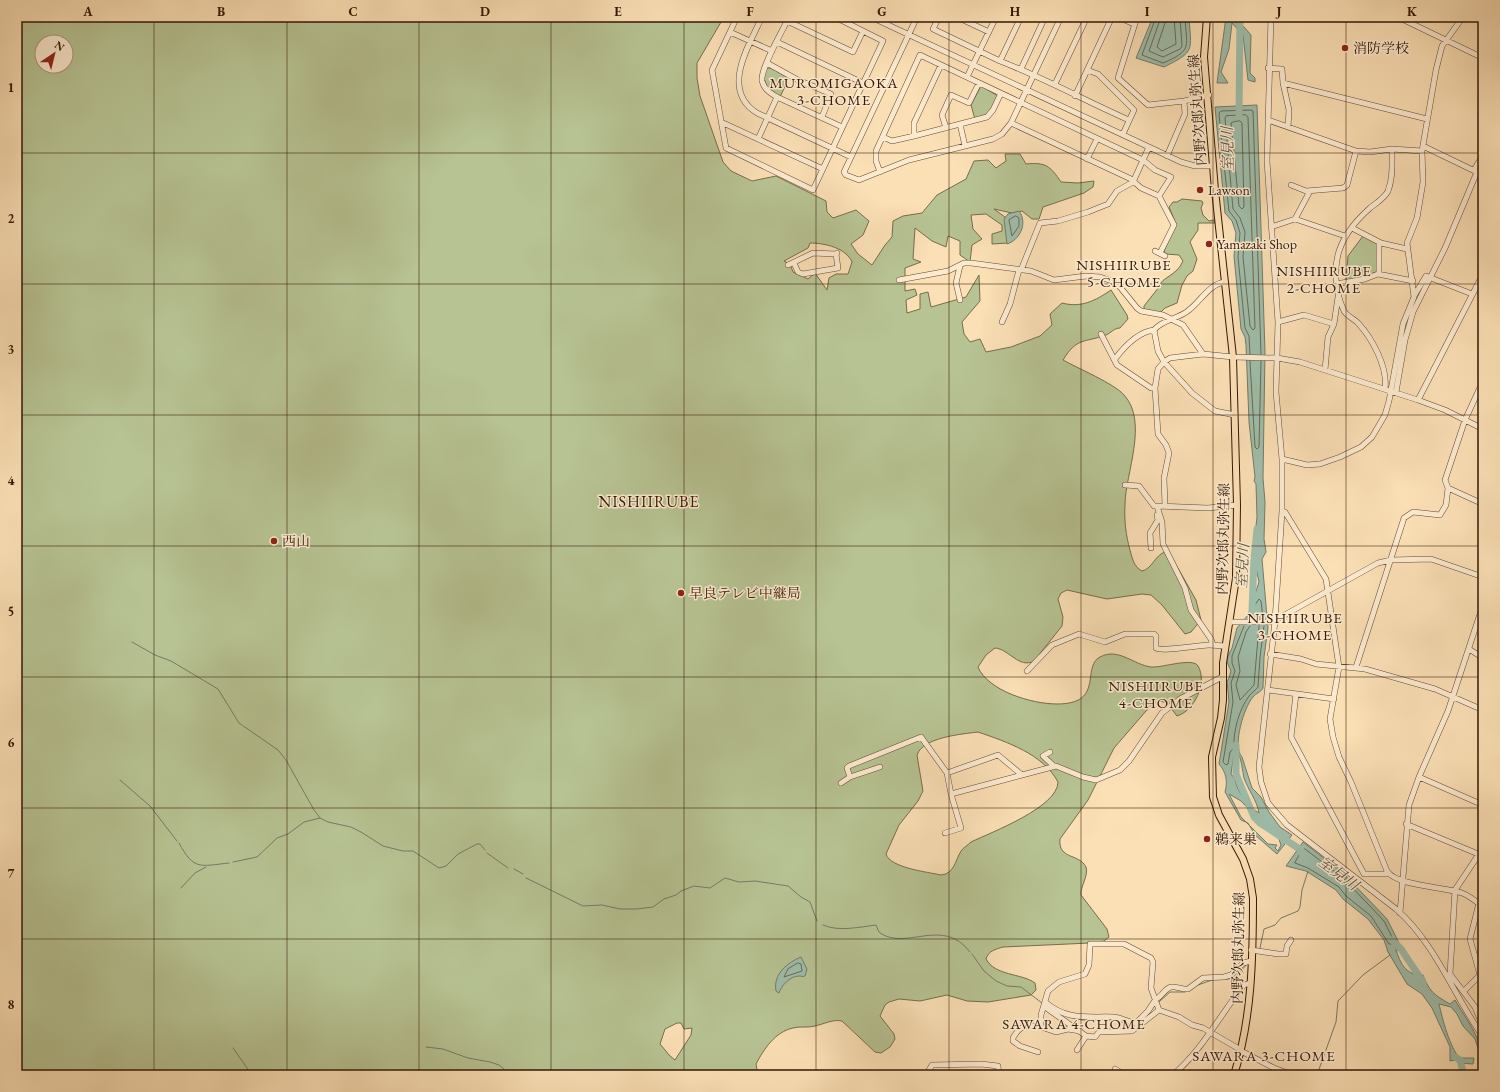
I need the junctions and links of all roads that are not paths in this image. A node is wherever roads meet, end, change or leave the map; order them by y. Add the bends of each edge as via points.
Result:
1 (737, 17) edge
2 (762, 17) edge
3 (835, 17) edge
4 (871, 17) edge
5 (917, 17) edge
6 (939, 17) edge
7 (957, 17) edge
8 (996, 17) edge
9 (1021, 17) edge
10 (1045, 17) edge
11 (1061, 17) edge
12 (1087, 17) edge
13 (1112, 17) edge
14 (1118, 17) edge
15 (1137, 17) edge
16 (1207, 17) edge
17 (1271, 17) edge
18 (1398, 17) edge
19 (1463, 17) edge
20 (788, 19) edge
21 (1134, 24) junction
22 (864, 30) junction
23 (730, 32) junction
24 (989, 32) junction
25 (909, 34) junction
26 (1447, 39) junction
27 (751, 41) junction
28 (777, 42) junction
29 (772, 51) junction
30 (980, 51) junction
31 (1483, 58) edge
32 (1000, 61) junction
33 (767, 63) junction
34 (973, 64) junction
35 (941, 65) junction
36 (1268, 68) junction
37 (1021, 69) junction
38 (1087, 70) junction
39 (1034, 75) junction
40 (967, 78) junction
41 (863, 83) junction
42 (979, 83) junction
43 (1282, 83) junction
44 (1056, 84) junction
45 (1027, 90) junction
46 (1001, 93) junction
47 (1209, 95) junction
48 (1075, 96) junction
49 (777, 97) junction
50 (1184, 101) junction
51 (1021, 103) junction
52 (822, 117) junction
53 (767, 118) junction
54 (1427, 119) junction
55 (1129, 120) junction
56 (1268, 120) junction
57 (721, 122) junction
58 (1011, 123) junction
59 (960, 124) junction
60 (842, 127) junction
61 (1288, 127) junction
62 (946, 128) junction
63 (1123, 134) junction
64 (914, 136) junction
65 (883, 137) junction
66 (758, 139) junction
67 (1097, 139) junction
68 (965, 146) junction
69 (1149, 147) junction
70 (832, 149) junction
71 (1392, 149) junction
72 (1422, 149) junction
73 (1356, 151) junction
74 (1483, 155) edge
75 (1167, 156) junction
76 (851, 157) junction
77 (1087, 159) junction
78 (1143, 160) junction
79 (1213, 166) junction
80 (823, 169) junction
81 (1475, 171) junction
82 (880, 172) junction
83 (1483, 175) edge
84 (1133, 182) junction
85 (1291, 185) dead end
86 (1310, 191) junction
87 (1159, 196) junction
88 (1295, 219) junction
89 (1271, 227) junction
90 (1352, 228) junction
91 (1345, 236) junction
92 (1379, 242) junction
93 (1407, 249) junction
94 (1165, 256) dead end
95 (794, 262) junction
96 (788, 265) dead end
97 (960, 266) junction
98 (1020, 270) junction
99 (1379, 274) junction
100 (1483, 274) edge
101 (1430, 277) junction
102 (899, 280) dead end
103 (1225, 282) junction
104 (1413, 282) junction
105 (1336, 284) junction
106 (1472, 294) junction
107 (1338, 296) junction
108 (1414, 297) junction
109 (960, 300) dead end
110 (1171, 319) junction
111 (1002, 322) dead end
112 (1278, 322) junction
113 (1334, 324) junction
114 (1154, 330) junction
115 (1101, 334) dead end
116 (1203, 354) junction
117 (1236, 357) junction
118 (1275, 358) junction
119 (1115, 359) junction
120 (1164, 362) junction
121 (1325, 370) junction
122 (1483, 381) edge
123 (1155, 388) junction
124 (1385, 389) junction
125 (1393, 392) junction
126 (1418, 400) junction
127 (1234, 415) junction
128 (1465, 420) junction
129 (1483, 430) edge
130 (1282, 459) junction
131 (1125, 485) dead end
132 (1448, 488) junction
133 (1483, 504) edge
134 (1237, 505) junction
135 (1156, 506) junction
136 (1165, 506) junction
137 (1282, 511) junction
138 (1151, 548) dead end
139 (1391, 560) junction
140 (1483, 577) edge
141 (1329, 592) junction
142 (1483, 605) edge
143 (1273, 621) junction
144 (1232, 622) junction
145 (1214, 645) junction
146 (1225, 646) junction
147 (1469, 649) junction
148 (1270, 654) junction
149 (1483, 658) edge
150 (1339, 667) junction
151 (1356, 667) junction
152 (1027, 671) dead end
153 (1222, 677) junction
154 (1268, 690) junction
155 (1296, 694) junction
156 (1453, 696) junction
157 (1334, 699) junction
158 (1483, 710) edge
159 (1050, 752) dead end
160 (1054, 766) junction
161 (880, 767) dead end
162 (947, 773) junction
163 (1022, 775) junction
164 (850, 777) junction
165 (1419, 777) junction
166 (842, 783) dead end
167 (951, 794) junction
168 (1483, 805) edge
169 (1406, 824) junction
170 (945, 833) dead end
171 (1483, 848) edge
172 (1481, 855) edge
173 (1389, 874) junction
174 (1403, 880) junction
175 (1455, 891) junction
176 (1478, 903) junction
177 (1483, 907) edge
178 (1400, 913) junction
179 (1291, 940) dead end
180 (1257, 950) junction
181 (1251, 961) junction
182 (1250, 983) junction
183 (1464, 991) junction
184 (1156, 999) junction
185 (1045, 1004) junction
186 (1159, 1010) junction
187 (1483, 1026) edge
188 (1040, 1027) junction
189 (1483, 1030) edge
190 (1080, 1031) junction
191 (1212, 1033) junction
192 (1086, 1036) junction
193 (1077, 1050) dead end
194 (1241, 1051) junction
195 (1038, 1052) dead end
196 (1115, 1070) dead end
197 (926, 1075) edge
198 (999, 1075) edge
199 (1125, 1075) edge
200 (1173, 1075) edge
201 (1234, 1075) edge
202 (1294, 1075) edge

1 - 23 street
2 - 27 street
3 - 22 street
4 - 25 street
5 - 25 street
6 - 30 street via 933,29
7 - 24 street
8 - 24 street
9 - 32 street
10 - 37 street
11 - 39 street
12 - 44 street
13 - 38 street
14 - 21 street
15 - 21 street
16 - 47 main road, 内野次郎丸弥生線 via 1204,57
17 - 36 street
18 - 26 street
19 - 26 street
20 - 22 street via 853,52
20 - 28 street
21 - 50 street via 1118,78 1148,105
22 - 41 street via 883,41
23 - 27 street
23 - 57 street via 712,70
24 - 30 street
25 - 34 street
25 - 76 street
26 - 31 street
26 - 54 street via 1442,46 1436,70
27 - 29 street
27 - 53 street via 739,71 741,93 749,108
28 - 29 street
28 - 41 street
29 - 33 street
30 - 32 street
30 - 34 street
32 - 37 street
33 - 49 street via 762,80 767,91
33 - 52 street via 800,81 832,94
34 - 40 street
34 - 45 street
35 - 40 street
35 - 64 street via 914,123
35 - 65 street via 920,56
36 - 43 street via 1282,69
36 - 56 street
37 - 39 street
38 - 48 street
38 - 55 street via 1098,74 1134,110
39 - 44 street
39 - 45 street
40 - 42 street
41 - 60 street
42 - 46 street
42 - 62 street via 969,103 952,95 942,115
43 - 54 street
43 - 61 street via 1289,110
44 - 48 street
45 - 51 street
45 - 63 street
46 - 51 street
46 - 59 street via 987,117
47 - 50 street
47 - 79 main road, 内野次郎丸弥生線
48 - 55 street
49 - 52 street
49 - 53 street
50 - 75 street via 1185,114
51 - 58 street
51 - 67 street
52 - 60 street
53 - 66 street
53 - 70 street
54 - 72 street
55 - 63 street
56 - 61 street
56 - 89 street via 1267,162
57 - 66 street
57 - 80 street via 726,148 812,190
58 - 68 street via 997,137
58 - 77 street
59 - 62 street
59 - 68 street
60 - 70 street
61 - 73 street
62 - 64 street
63 - 69 street
64 - 65 street via 892,140
65 - 82 street via 876,156
66 - 80 street
67 - 77 street
67 - 78 street
68 - 82 street via 909,160
69 - 75 street
69 - 78 street
70 - 76 street
70 - 80 street
71 - 72 street
71 - 73 street
71 - 90 street via 1392,172 1387,192
72 - 81 street
72 - 93 street via 1423,182 1417,218 1408,236
73 - 86 street via 1347,185 1343,188
74 - 81 street
75 - 79 street via 1188,164
76 - 82 street via 844,172 846,175 862,180
77 - 84 street
78 - 84 street
78 - 87 street via 1155,170 1171,177
79 - 103 main road, 内野次郎丸弥生線
81 - 83 street
81 - 101 street via 1445,248
84 - 87 street
84 - 98 street via 1117,190 1108,204 1058,221 1040,223
85 - 86 street
86 - 88 street
87 - 94 street via 1174,225 1158,252
88 - 89 street
88 - 91 street
89 - 112 street
90 - 91 street
90 - 92 street
91 - 105 street via 1337,256
92 - 93 street
92 - 99 street
93 - 104 street
95 - 95 street via 798,272 802,274 838,268 837,253 813,253
95 - 96 street
97 - 98 street via 964,263 981,264
97 - 102 street via 948,271
97 - 109 street via 956,283
98 - 110 street via 1035,272 1054,280 1086,276 1106,279 1120,287 1137,308
98 - 111 street
99 - 104 street
99 - 105 street
100 - 106 street
101 - 106 street
101 - 108 street via 1426,276
101 - 125 street via 1409,322
103 - 110 street via 1202,296 1188,312
103 - 117 main road, 内野次郎丸弥生線
104 - 108 street
105 - 107 street
106 - 126 street
107 - 113 street
107 - 124 street via 1345,312 1357,322 1379,357
108 - 125 street via 1403,324
110 - 114 street via 1159,324
110 - 116 street via 1183,325
112 - 113 street via 1304,316
112 - 118 street
113 - 121 street via 1328,337
114 - 119 street via 1149,330 1125,346
114 - 120 street via 1158,351
115 - 119 street
116 - 117 street
116 - 120 street via 1170,358
117 - 118 street
117 - 127 main road, 内野次郎丸弥生線
118 - 121 street
118 - 130 street
119 - 123 street via 1117,365 1151,388
120 - 123 street via 1158,369
120 - 127 street via 1192,393 1215,411
121 - 124 street
122 - 128 street
123 - 136 street via 1158,434 1169,453 1164,478
124 - 125 street
125 - 126 street
125 - 130 street via 1385,415 1372,438 1361,447 1320,464 1307,465
126 - 128 street
127 - 134 main road, 内野次郎丸弥生線
128 - 129 street
128 - 132 street via 1445,480
130 - 137 street
131 - 135 street via 1140,487
132 - 133 street
132 - 139 street via 1446,505 1440,515 1413,512 1404,518
134 - 136 street via 1208,508
134 - 144 main road, 内野次郎丸弥生線 via 1236,578
135 - 136 street
135 - 138 street via 1158,520 1150,533
135 - 145 street via 1162,522 1164,544 1185,588 1191,610
137 - 141 street via 1326,578
137 - 143 street
139 - 140 street via 1431,559
139 - 141 street via 1378,563
139 - 151 street
141 - 143 street
141 - 150 street
142 - 147 street
143 - 144 street
143 - 148 street
144 - 146 main road, 内野次郎丸弥生線
145 - 146 street
145 - 152 street via 1160,650 1156,648 1154,634 1126,634 1106,642 1079,634 1052,645
146 - 153 main road, 内野次郎丸弥生線
147 - 149 street
147 - 156 street
148 - 150 street
148 - 154 street
150 - 151 street
150 - 157 street
151 - 156 street
153 - 160 street via 1180,699 1162,713 1130,761 1120,770 1096,780
153 - 180 main road, 内野次郎丸弥生線 via 1221,718 1212,757 1213,797 1219,815 1243,859 1250,880
154 - 155 street
154 - 178 street via 1259,767 1268,803 1287,826
155 - 157 street
155 - 173 street via 1291,738 1364,874
156 - 158 street
156 - 165 street via 1441,730
157 - 173 street via 1330,725 1336,750
159 - 160 street via 1043,756
160 - 163 street
161 - 164 street
162 - 163 street via 998,754
162 - 164 street via 921,737 849,766 847,768
162 - 167 street
163 - 167 street
164 - 166 street
165 - 168 street
165 - 169 street via 1409,805
167 - 170 street via 961,828
169 - 172 street
169 - 174 street
171 - 172 street
172 - 175 street
173 - 174 street
174 - 175 street
174 - 178 street
175 - 176 street
175 - 183 street via 1450,974
176 - 177 street
176 - 183 street via 1470,939 1480,975
178 - 189 street via 1433,953 1479,1031
179 - 180 street via 1286,954
180 - 181 main road, 内野次郎丸弥生線
181 - 182 main road, 内野次郎丸弥生線
181 - 184 street via 1243,963 1224,978 1203,978 1188,989 1172,987
182 - 191 street via 1246,983 1240,989
182 - 194 main road, 内野次郎丸弥生線 via 1248,1018
183 - 187 street via 1476,1007
184 - 185 street via 1136,1023 1115,1018 1077,1017
184 - 185 street via 1151,988 1151,958 1124,944 1106,943 1090,944 1089,965 1085,974 1053,986 1046,995
184 - 186 street
185 - 188 street
185 - 190 street
186 - 191 street via 1179,1016 1192,1025
186 - 192 street via 1132,1031 1099,1032 1095,1037
188 - 190 street via 1056,1032 1068,1029
188 - 195 street via 1029,1024 1023,1026 1013,1038 1020,1046
190 - 192 street
191 - 194 street
191 - 200 street via 1191,1059
192 - 193 street
194 - 201 main road, 内野次郎丸弥生線
194 - 202 street via 1269,1066
196 - 199 street
197 - 198 street via 932,1066 966,1064 998,1066

